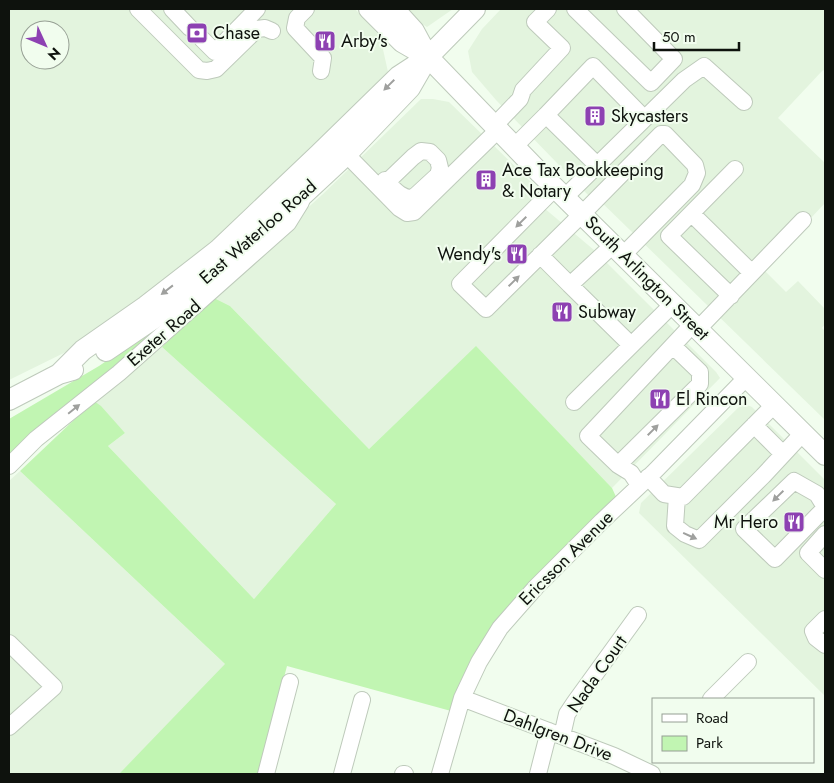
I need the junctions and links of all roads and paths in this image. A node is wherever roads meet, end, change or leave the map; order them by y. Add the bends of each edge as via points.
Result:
1 (138, 9) edge
2 (172, 9) edge
3 (257, 9) edge
4 (306, 9) edge
5 (369, 9) edge
6 (394, 9) edge
7 (475, 9) edge
8 (548, 9) edge
9 (575, 9) edge
10 (625, 9) edge
11 (190, 28) dead end
12 (272, 31) dead end
13 (202, 39) dead end
14 (428, 57) junction
15 (321, 71) dead end
16 (744, 102) dead end
17 (546, 115) junction
18 (644, 118) junction
19 (497, 127) junction
20 (515, 146) junction
21 (346, 154) junction
22 (597, 165) junction
23 (459, 168) junction
24 (736, 169) dead end
25 (382, 181) junction
26 (308, 190) junction
27 (560, 192) junction
28 (582, 214) junction
29 (692, 214) junction
30 (803, 220) dead end
31 (618, 250) junction
32 (540, 255) junction
33 (752, 273) junction
34 (570, 285) junction
35 (731, 296) junction
36 (673, 304) junction
37 (696, 327) junction
38 (631, 345) junction
39 (673, 346) junction
40 (60, 374) junction
41 (747, 377) junction
42 (9, 400) edge
43 (574, 402) dead end
44 (774, 404) junction
45 (754, 425) junction
46 (803, 433) junction
47 (783, 454) junction
48 (825, 455) edge
49 (618, 465) junction
50 (9, 466) edge
51 (644, 481) junction
52 (677, 496) junction
53 (823, 499) edge
54 (825, 534) edge
55 (825, 570) edge
56 (638, 614) dead end
57 (825, 619) edge
58 (9, 643) edge
59 (825, 645) edge
60 (748, 662) dead end
61 (290, 682) dead end
62 (462, 698) junction
63 (713, 698) edge
64 (362, 700) dead end
65 (9, 727) edge
66 (556, 734) junction
67 (651, 771) edge
68 (266, 774) edge
69 (342, 774) edge
70 (440, 774) edge
71 (538, 774) edge

1 - 12 street via 199,70 216,70 257,29
2 - 11 street
3 - 13 street via 215,52
4 - 15 street via 297,18 295,28 323,58
5 - 14 main road, South Arlington Street via 402,42
6 - 14 main road, South Arlington Street via 414,31
7 - 14 main road, East Waterloo Road
8 - 19 street via 535,22 562,48 523,90 520,99
9 - 10 street via 652,83 674,59
14 - 19 main road, South Arlington Street
14 - 21 main road, East Waterloo Road via 410,88
14 -> 40 main road, East Waterloo Road via 399,76 218,250 83,350
16 - 18 street via 704,66 684,80
17 - 18 street via 593,66
17 - 20 street
17 - 22 street
18 - 22 street
19 - 20 main road, South Arlington Street
19 - 23 street
20 - 27 main road, South Arlington Street
21 - 25 street
21 - 26 main road, East Waterloo Road
22 - 27 street
23 - 25 street via 439,148 427,144 415,146
23 - 25 street via 414,212 407,213 399,208
24 - 29 street
26 - 40 main road, East Waterloo Road via 162,313 82,368
50 -> 26 street, Exeter Road via 36,439 119,373 288,223
27 - 28 main road, South Arlington Street
27 -> 32 street via 460,284 486,309
28 - 31 main road, South Arlington Street
28 - 31 street via 661,134 665,134 695,165 697,173 692,185
28 - 32 street
29 - 33 street
29 - 35 street via 670,236
30 - 33 street
31 - 34 street
31 - 36 main road, South Arlington Street
32 - 34 street
33 - 35 street
34 - 38 street
35 - 37 street
36 - 37 main road, South Arlington Street
36 - 38 street
37 - 39 street
37 - 41 main road, South Arlington Street
38 - 43 street
49 -> 39 street via 700,384 700,372
39 - 49 street via 588,436
40 - 42 main road, East Waterloo Road
41 - 44 main road, South Arlington Street
41 - 51 street, Ericsson Avenue
44 - 45 street
44 - 46 main road, South Arlington Street
45 - 47 street
45 - 52 street via 683,497
46 - 47 street
46 - 48 main road, South Arlington Street
52 -> 47 street via 675,526 699,540
49 - 51 street
51 - 52 street via 664,494
51 - 62 street, Ericsson Avenue via 515,610 487,648
53 -> 53 street via 794,480 744,529 775,559
54 - 55 street via 808,553
56 - 66 street, Nada Court
57 - 59 street via 813,631
58 - 65 street via 54,687
60 - 63 street
61 - 68 street
62 - 66 street, Dahlgren Drive
62 - 70 street, Ericsson Avenue
64 - 69 street
66 - 67 street, Dahlgren Drive
66 - 71 street, Nada Court

